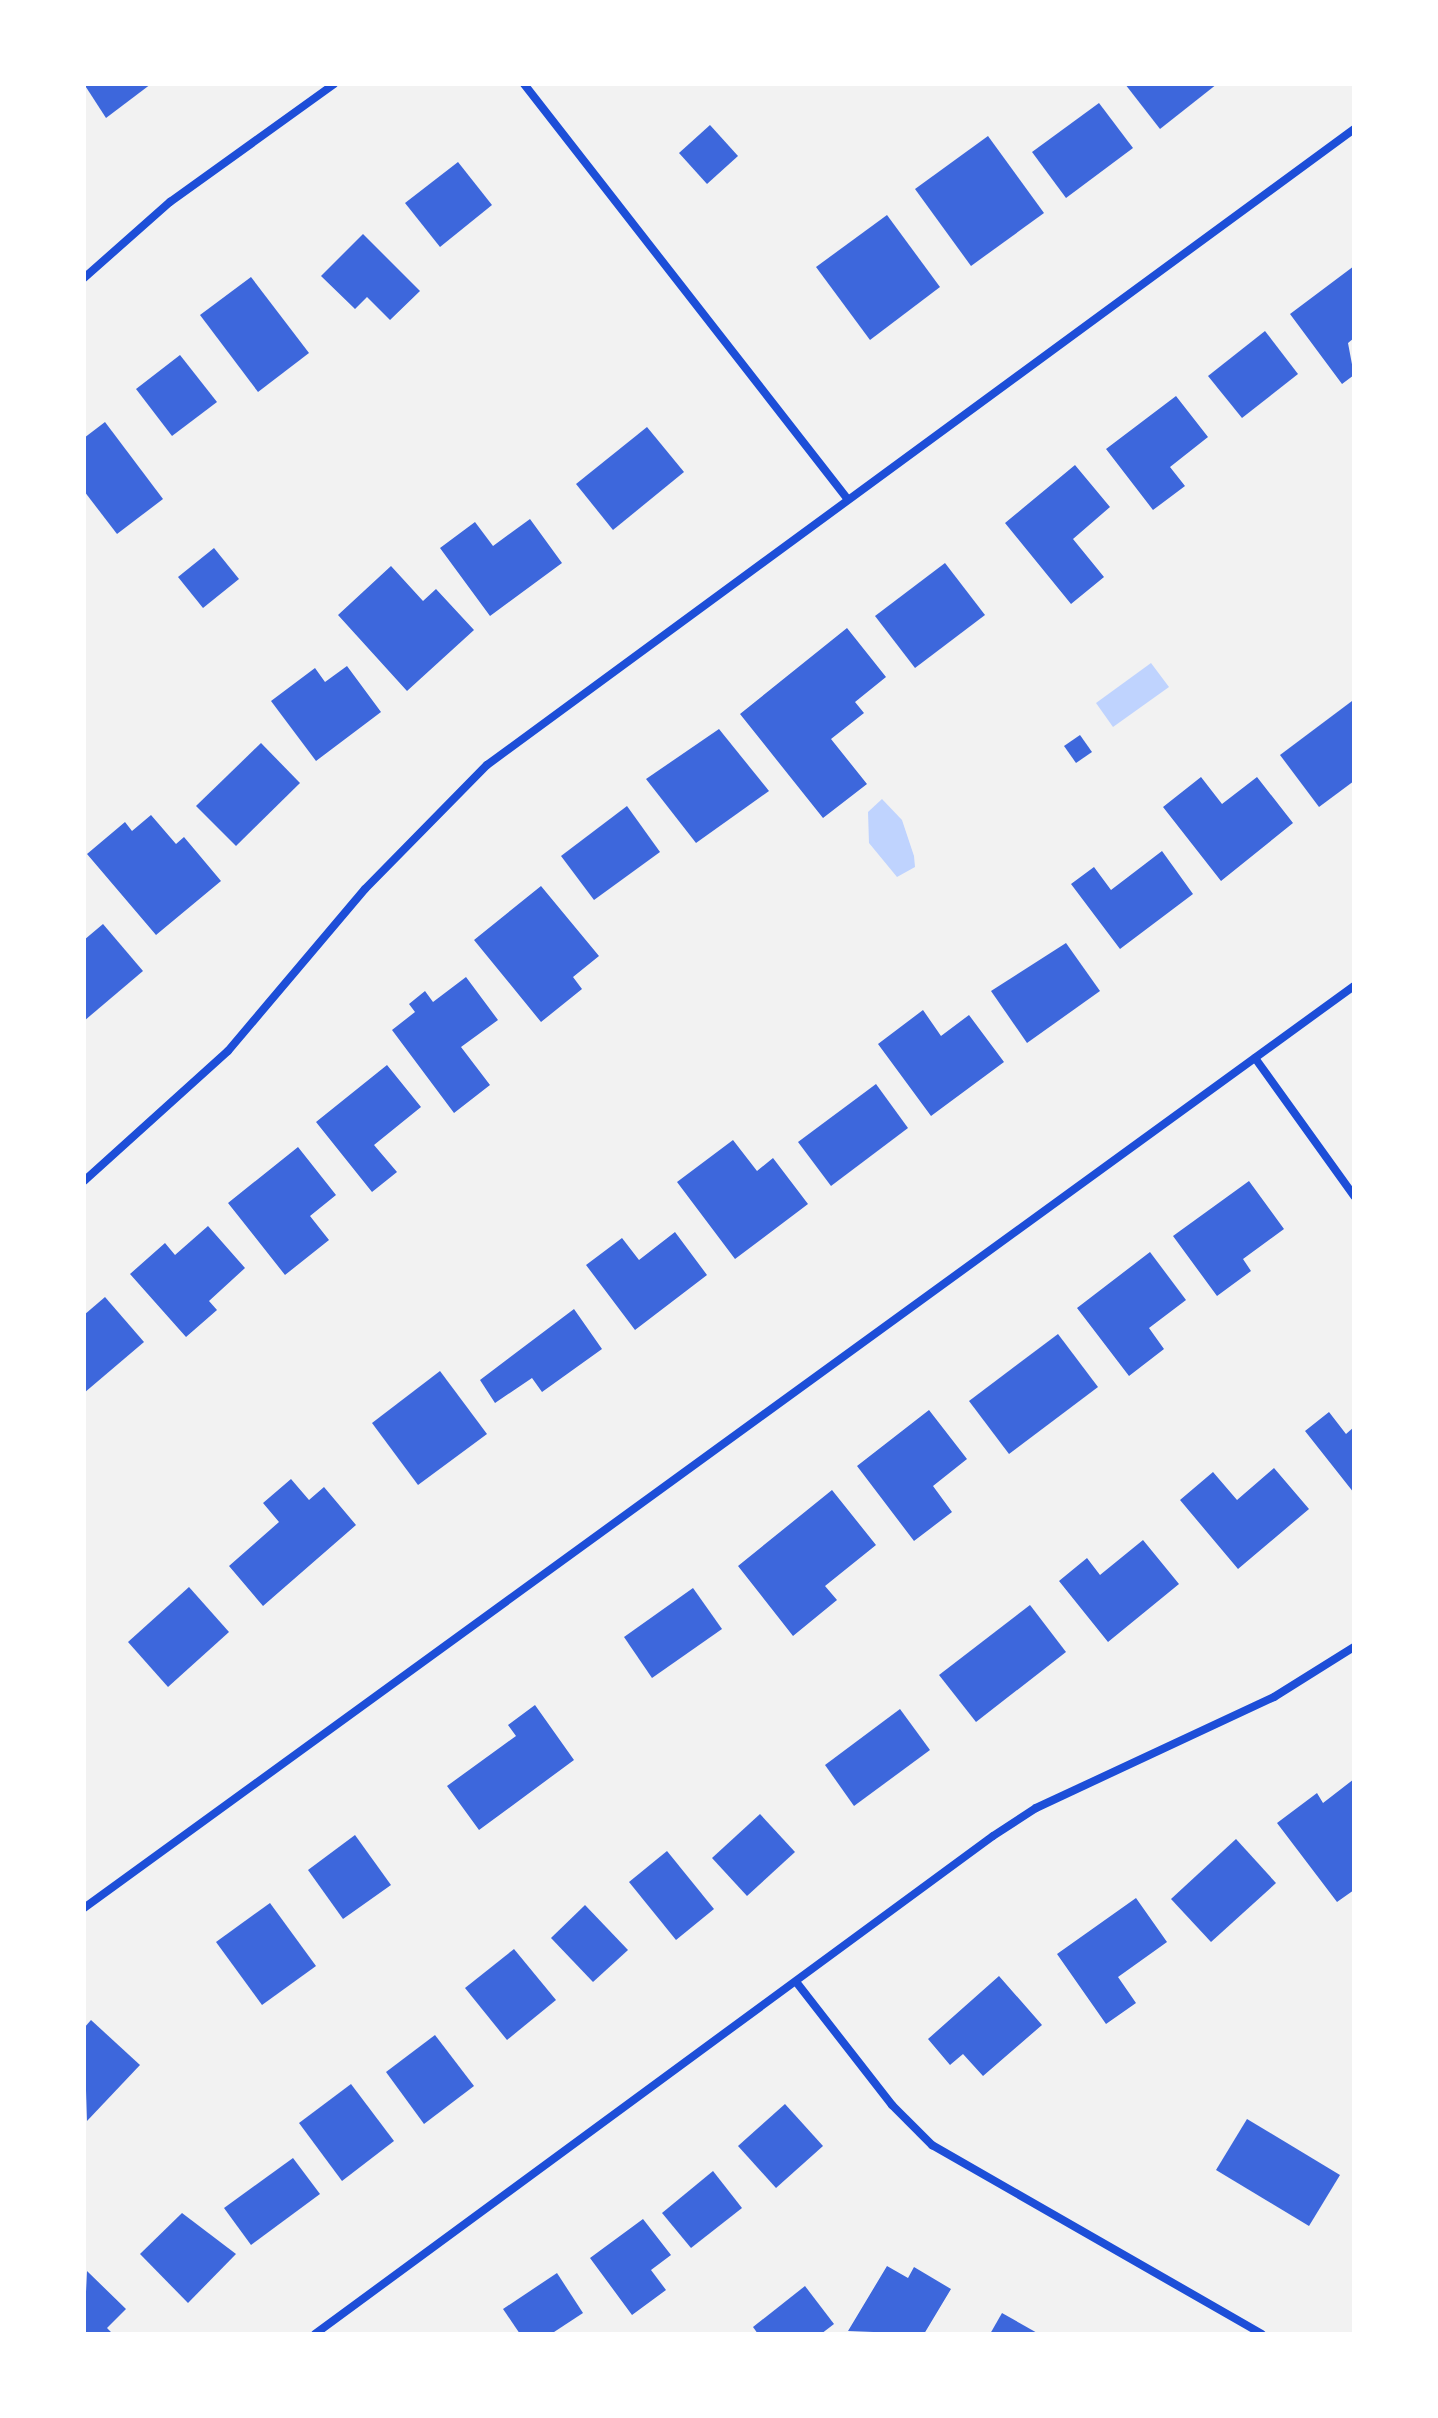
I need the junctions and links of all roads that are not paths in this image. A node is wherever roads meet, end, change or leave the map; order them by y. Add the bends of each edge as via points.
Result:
1 (334, 84) edge
2 (524, 84) edge
3 (1354, 129) edge
4 (84, 278) edge
5 (846, 497) junction
6 (1354, 986) edge
7 (1255, 1058) junction
8 (84, 1181) edge
9 (1354, 1196) edge
10 (1354, 1647) edge
11 (84, 1908) edge
12 (797, 1983) junction
13 (315, 2334) edge
14 (1262, 2334) edge

1 - 4 street via 170,202
2 - 5 street
3 - 5 street
5 - 8 street via 487,765 365,889 228,1051
6 - 7 street
7 - 9 street
7 - 11 street
10 - 12 street via 1274,1697 1036,1808
12 - 13 street
12 - 14 street via 932,2145

